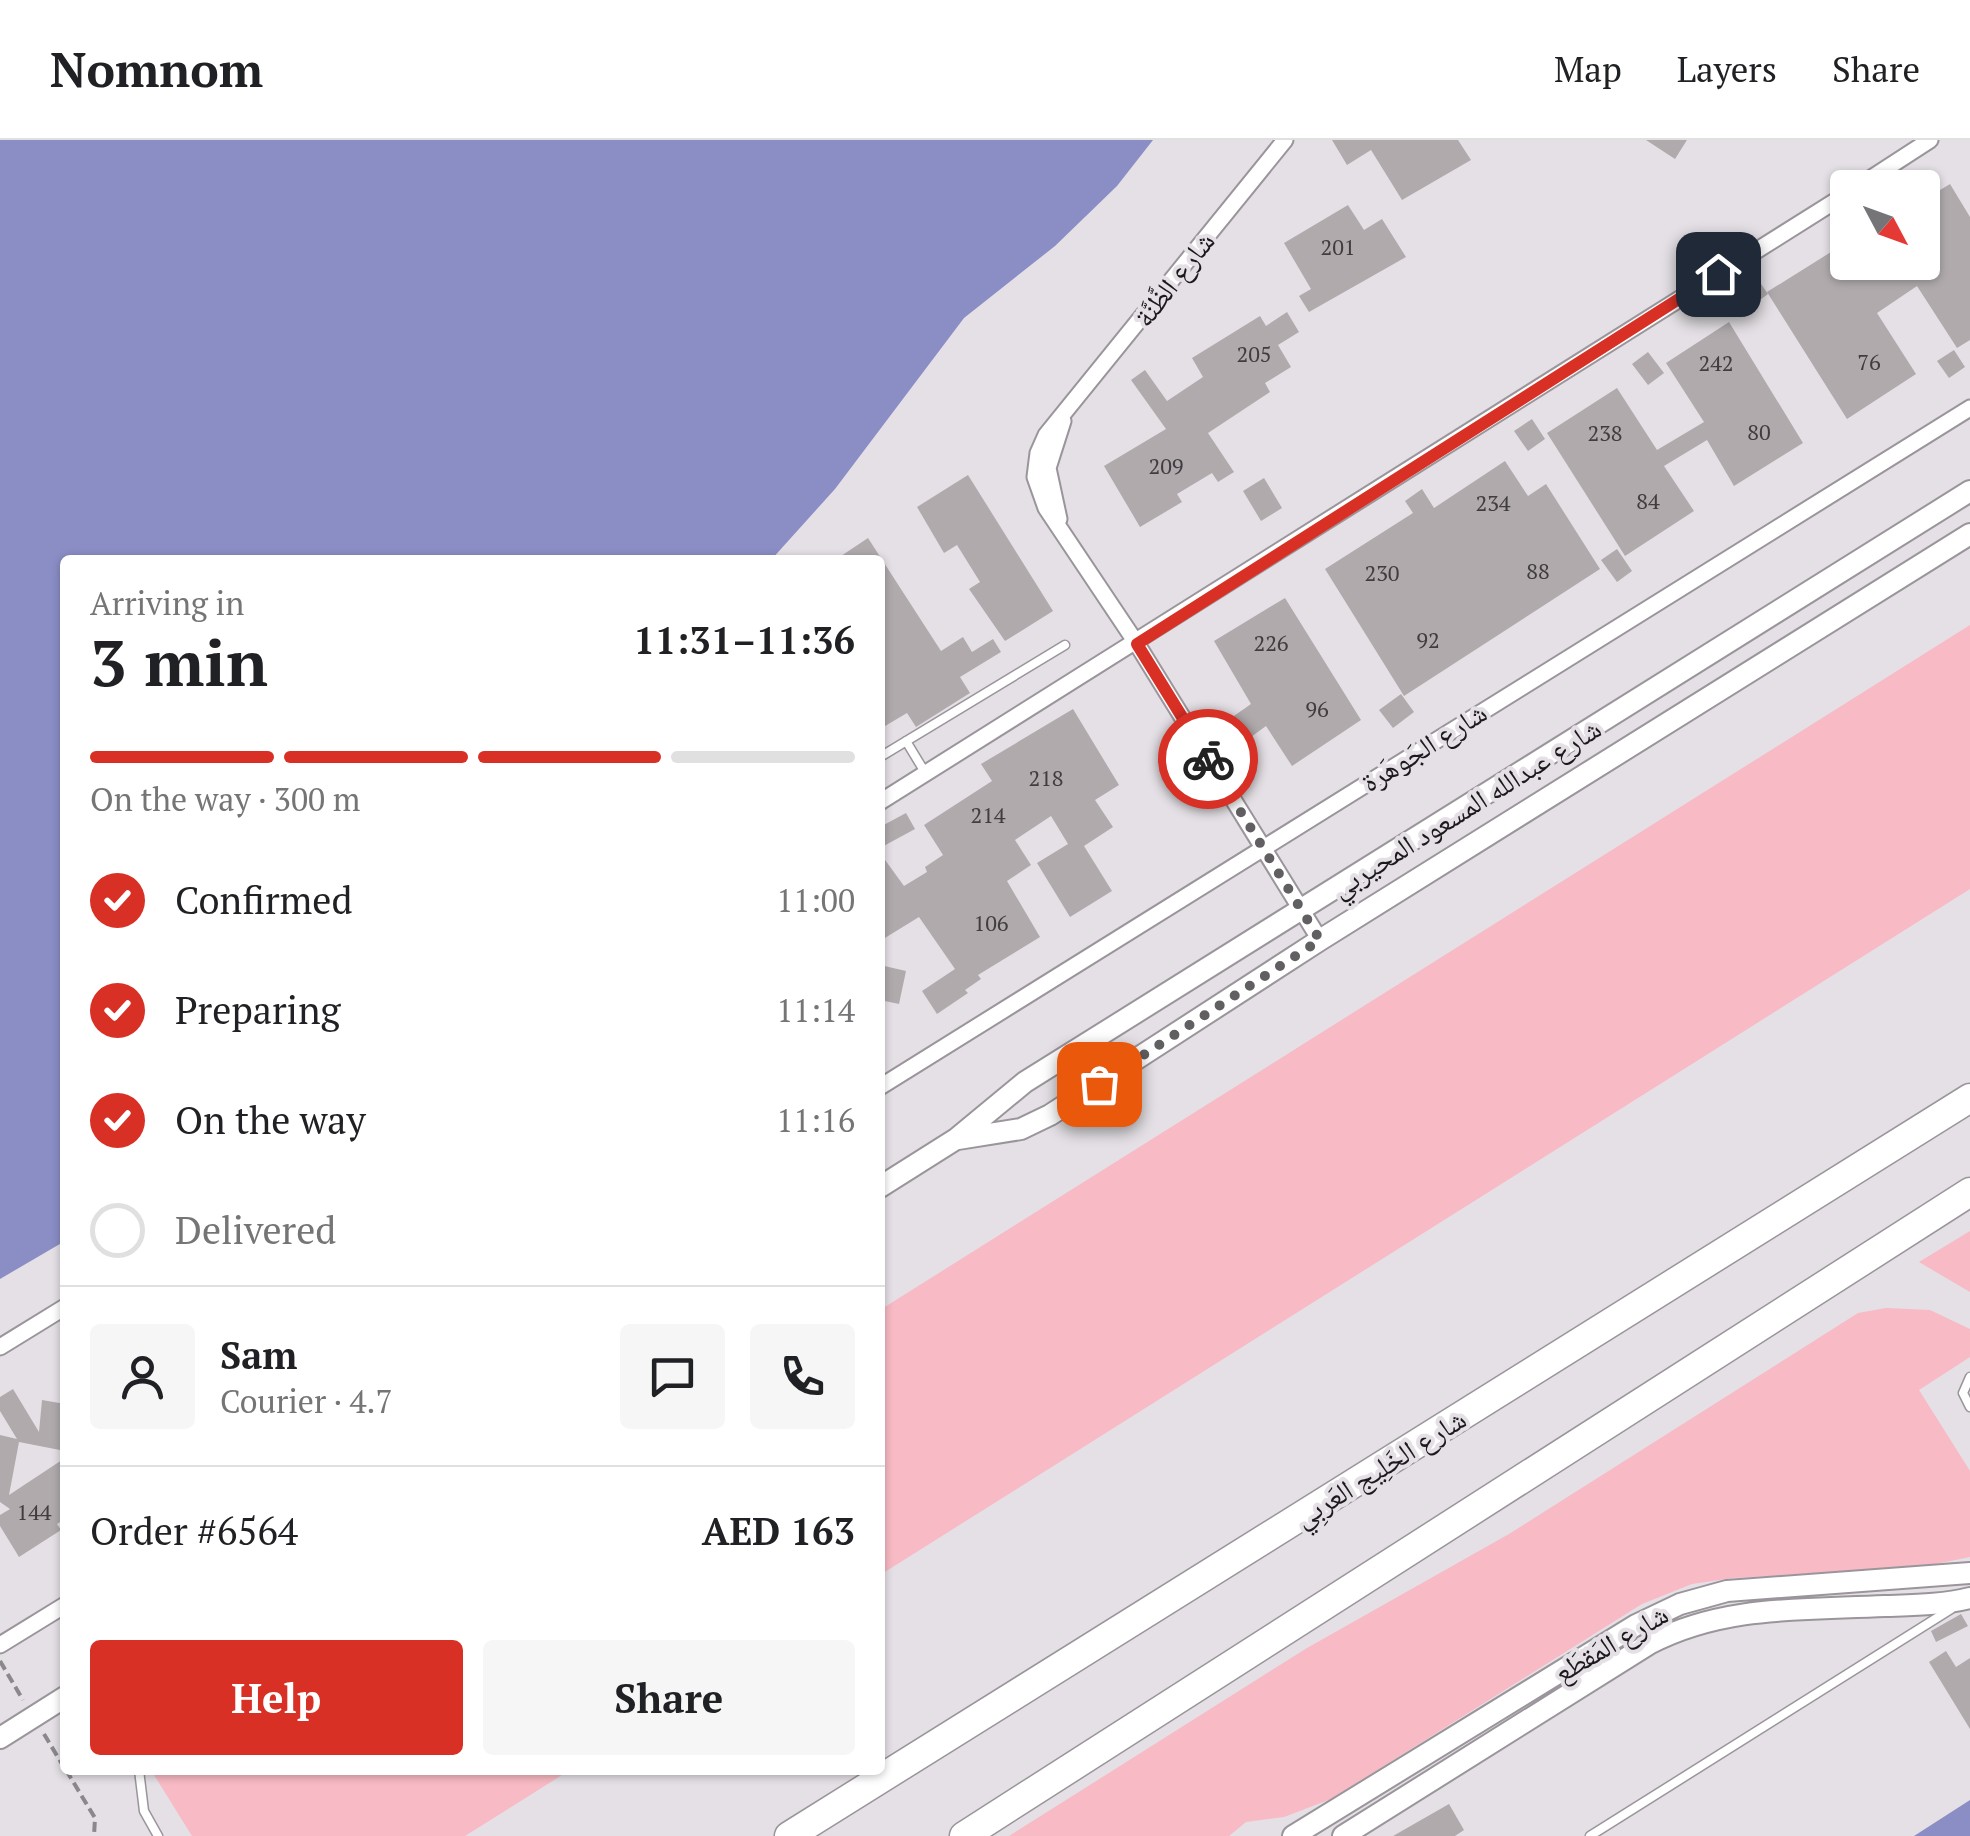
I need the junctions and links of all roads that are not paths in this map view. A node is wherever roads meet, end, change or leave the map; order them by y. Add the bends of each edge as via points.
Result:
1 (1285, 140) edge
2 (1930, 140) edge
3 (1884, 170) edge
4 (1830, 203) edge
5 (1970, 408) edge
6 (1970, 491) edge
7 (1970, 534) edge
8 (1137, 644) junction
9 (1065, 645) dead end
10 (906, 741) junction
11 (885, 754) edge
12 (926, 774) junction
13 (885, 799) edge
14 (1263, 847) junction
15 (1302, 911) junction
16 (1320, 940) junction
17 (1038, 1075) junction
18 (885, 1084) edge
19 (1970, 1098) edge
20 (1050, 1115) junction
21 (956, 1139) junction
22 (885, 1184) edge
23 (1970, 1192) edge
24 (60, 1309) edge
25 (0, 1347) edge
26 (1970, 1377) edge
27 (1970, 1407) edge
28 (1970, 1572) edge
29 (1966, 1599) edge
30 (60, 1608) edge
31 (0, 1645) edge
32 (60, 1700) edge
33 (0, 1738) edge
34 (140, 1775) edge
35 (158, 1836) edge
36 (789, 1836) edge
37 (964, 1836) edge
38 (1293, 1836) edge
39 (1343, 1836) edge
40 (1590, 1836) edge

1 - 8 street, شارع الظَّنَّة via 1064,418 1048,468 1061,525
2 - 3 street
4 - 8 street
5 - 14 street, شارع الجَوهَرة
6 - 15 street, شارع عبدالله المسعود المحيربي
7 - 16 street, شارع عبدالله المسعود المحيربي
8 - 12 street
8 - 14 street, شارع الظَّنَّة
9 - 10 lane
10 - 11 lane
10 - 12 lane
12 - 13 street
14 - 15 street, شارع الظَّنَّة
14 - 18 street, شارع الجَوهَرة
15 - 16 street, شارع الظَّنَّة
15 - 17 street, شارع عبدالله المسعود المحيربي
16 - 20 street, شارع عبدالله المسعود المحيربي
17 - 20 street via 1021,1106 1029,1115
17 - 21 street, شارع عبدالله المسعود المحيربي
19 - 36 highway, شارع الخَلِيج العَربِي
20 - 21 street, شارع عبدالله المسعود المحيربي via 1021,1130
21 - 22 street
23 - 37 highway
24 - 25 street
26 - 27 lane via 1962,1388
28 - 38 street, شارع المَقطَع via 1728,1591 1680,1604
29 - 39 street, شارع المَقطَع via 1741,1612 1693,1624 1648,1644
29 - 40 lane
30 - 31 street
32 - 33 street
34 - 35 lane via 144,1811

